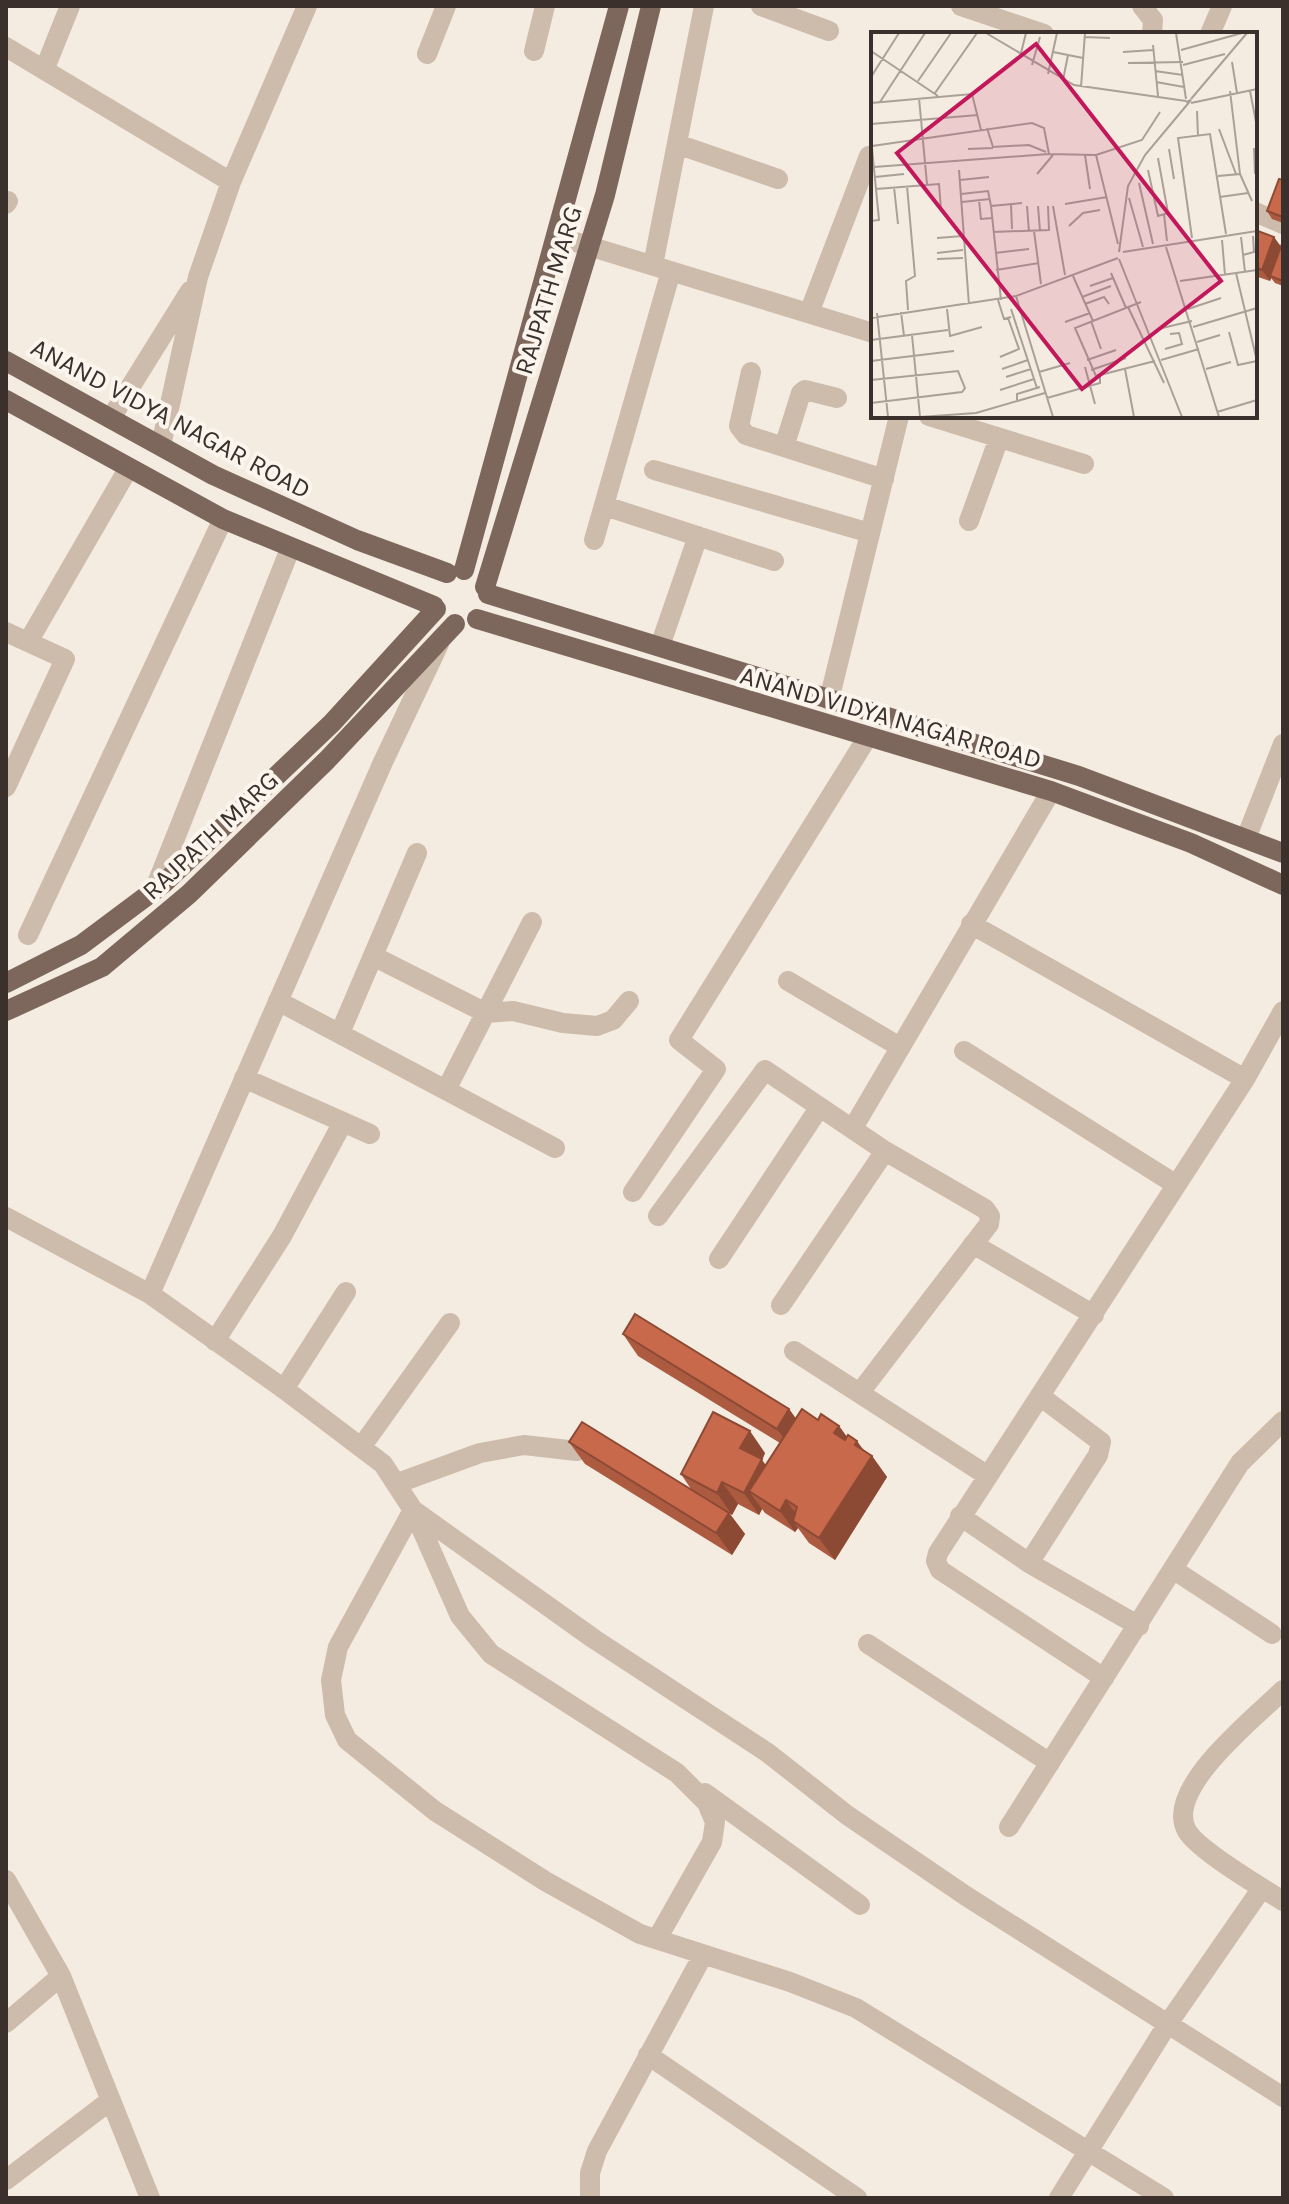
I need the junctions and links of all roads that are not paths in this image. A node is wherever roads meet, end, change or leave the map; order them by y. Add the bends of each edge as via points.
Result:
1 (70, 6) edge
2 (307, 6) edge
3 (446, 6) edge
4 (545, 6) edge
5 (619, 6) edge
6 (651, 6) edge
7 (704, 6) edge
8 (761, 6) edge
9 (961, 6) edge
10 (1142, 6) edge
11 (1222, 6) edge
12 (829, 31) dead end
13 (1038, 32) edge
14 (1152, 32) edge
15 (1211, 32) edge
16 (6, 47) edge
17 (534, 51) dead end
18 (427, 54) dead end
19 (45, 68) junction
20 (677, 144) junction
21 (869, 156) dead end
22 (778, 179) dead end
23 (231, 182) junction
24 (1257, 213) edge
25 (1283, 224) edge
26 (556, 236) junction
27 (588, 244) junction
28 (662, 268) junction
29 (198, 277) junction
30 (809, 313) junction
31 (871, 332) edge
32 (6, 361) edge
33 (751, 372) dead end
34 (837, 398) dead end
35 (6, 400) edge
36 (111, 418) junction
37 (899, 418) edge
38 (935, 418) edge
39 (999, 438) junction
40 (161, 445) junction
41 (784, 447) junction
42 (1084, 464) dead end
43 (128, 469) junction
44 (654, 470) dead end
45 (884, 479) junction
46 (605, 506) junction
47 (223, 519) junction
48 (969, 521) dead end
49 (870, 533) junction
50 (698, 536) junction
51 (594, 540) dead end
52 (290, 549) junction
53 (774, 561) dead end
54 (455, 572) junction
55 (487, 590) junction
56 (435, 608) junction
57 (477, 619) junction
58 (449, 630) junction
59 (6, 632) edge
60 (28, 642) junction
61 (660, 646) junction
62 (829, 700) junction
63 (867, 738) junction
64 (1283, 744) edge
65 (6, 787) edge
66 (1051, 791) junction
67 (1247, 836) junction
68 (417, 853) dead end
69 (1283, 853) edge
70 (1283, 885) edge
71 (154, 891) junction
72 (532, 922) dead end
73 (971, 924) junction
74 (28, 935) dead end
75 (373, 956) junction
76 (788, 981) dead end
77 (6, 983) edge
78 (278, 1001) junction
79 (629, 1001) dead end
80 (6, 1011) edge
81 (1283, 1011) edge
82 (486, 1013) junction
83 (340, 1033) junction
84 (900, 1047) junction
85 (964, 1051) dead end
86 (244, 1078) junction
87 (1245, 1079) junction
88 (447, 1088) junction
89 (819, 1108) junction
90 (343, 1122) junction
91 (853, 1128) junction
92 (370, 1134) dead end
93 (555, 1148) dead end
94 (885, 1151) junction
95 (1175, 1184) junction
96 (633, 1192) dead end
97 (658, 1216) dead end
98 (6, 1217) edge
99 (973, 1244) junction
100 (719, 1259) dead end
101 (346, 1292) dead end
102 (150, 1294) junction
103 (781, 1305) dead end
104 (1094, 1315) junction
105 (450, 1323) dead end
106 (215, 1341) junction
107 (794, 1351) dead end
108 (284, 1389) junction
109 (861, 1391) junction
110 (1040, 1396) junction
111 (1282, 1424) edge
112 (362, 1446) junction
113 (577, 1451) edge
114 (988, 1476) junction
115 (398, 1483) junction
116 (413, 1510) junction
117 (960, 1516) junction
118 (1029, 1563) junction
119 (1174, 1570) junction
120 (1139, 1626) junction
121 (1272, 1634) dead end
122 (868, 1644) dead end
123 (1104, 1678) junction
124 (1283, 1690) edge
125 (1050, 1763) junction
126 (677, 1773) junction
127 (1009, 1827) dead end
128 (6, 1880) edge
129 (1262, 1888) junction
130 (1283, 1901) edge
131 (860, 1905) dead end
132 (657, 1939) junction
133 (703, 1955) junction
134 (61, 1976) junction
135 (6, 2023) edge
136 (1167, 2025) junction
137 (648, 2055) junction
138 (1283, 2097) edge
139 (111, 2100) junction
140 (1089, 2150) junction
141 (6, 2180) edge
142 (150, 2198) edge
143 (590, 2198) edge
144 (857, 2198) edge
145 (1059, 2198) edge
146 (1164, 2198) edge

1 - 19 street
2 - 23 street
3 - 18 street
4 - 17 street
5 - 26 main road, RAJPATH MARG
6 - 27 main road, RAJPATH MARG
7 - 20 street
8 - 12 street
9 - 13 street
10 - 14 street via 1153,20
11 - 15 street
16 - 19 street
19 - 23 street
20 - 22 street
20 - 28 street
21 - 30 street
23 - 29 street
24 - 25 street
26 - 27 street
26 - 54 main road, RAJPATH MARG
27 - 28 street
27 - 55 main road, RAJPATH MARG
28 - 30 street
28 - 46 street
29 - 36 street
29 - 40 street
30 - 31 street
32 - 36 main road, ANAND VIDYA NAGAR ROAD
33 - 41 street via 739,426 746,435
34 - 41 street via 801,393
35 - 43 main road
36 - 40 main road, ANAND VIDYA NAGAR ROAD
37 - 45 street
38 - 39 street
39 - 42 street
39 - 48 street
40 - 54 main road, ANAND VIDYA NAGAR ROAD via 284,509
41 - 45 street
43 - 47 main road
43 - 60 street
44 - 49 street
45 - 49 street
46 - 50 street
46 - 51 street
47 - 52 main road
47 - 74 street
49 - 62 street
50 - 53 street
50 - 61 street
52 - 56 main road
52 - 71 street
54 - 55 main road via 482,579
54 - 56 main road via 433,589
55 - 57 main road via 486,609
55 - 61 main road, ANAND VIDYA NAGAR ROAD
56 - 58 main road
56 - 71 main road, RAJPATH MARG via 332,723
57 - 58 main road
57 - 63 main road, ANAND VIDYA NAGAR ROAD
58 - 78 street
58 - 80 main road, RAJPATH MARG via 327,760 189,894 102,967
59 - 60 street
60 - 65 street via 65,659
61 - 62 main road, ANAND VIDYA NAGAR ROAD
62 - 67 main road, ANAND VIDYA NAGAR ROAD via 1064,771
63 - 66 main road, ANAND VIDYA NAGAR ROAD
63 - 96 street via 679,1040 716,1069
64 - 67 street
66 - 70 main road, ANAND VIDYA NAGAR ROAD via 1191,843
66 - 73 street
67 - 69 main road, ANAND VIDYA NAGAR ROAD
68 - 75 street
71 - 77 main road, RAJPATH MARG via 81,945
72 - 82 street
73 - 84 street
73 - 87 street
75 - 82 street
75 - 83 street
76 - 84 street
78 - 83 street
78 - 86 street
79 - 82 street via 613,1020 597,1026 513,1011
81 - 87 street
82 - 88 street
83 - 88 street
84 - 91 street
85 - 95 street
86 - 90 street
86 - 102 street
87 - 95 street
88 - 93 street
89 - 91 street
89 - 97 street via 765,1070
89 - 100 street
90 - 92 street
90 - 106 street via 282,1236
91 - 94 street
94 - 99 street via 985,1209 989,1224
94 - 103 street
95 - 104 street
98 - 102 street
99 - 104 street
99 - 109 street
101 - 108 street
102 - 106 street
104 - 110 street
105 - 112 street
106 - 108 street
107 - 109 street
108 - 112 street
109 - 114 street
110 - 114 street
110 - 118 street via 1101,1442 1098,1455
111 - 119 street via 1240,1463
112 - 115 street
113 - 115 street via 524,1445 480,1453
114 - 117 street
115 - 116 street
116 - 126 street via 460,1616 491,1654
116 - 132 street via 338,1647 331,1680 335,1715 347,1740 435,1811 545,1881
116 - 136 street via 594,1639 768,1753 919,1865
117 - 118 street
117 - 123 street via 938,1553 940,1570
118 - 120 street
119 - 120 street
119 - 121 street
120 - 123 street
122 - 125 street
123 - 125 street
124 - 129 street via 1202,1771 1183,1802 1187,1831
125 - 127 street
126 - 131 street
126 - 132 street via 707,1803 715,1822 712,1842
128 - 134 street
129 - 130 street
129 - 136 street
132 - 133 street
133 - 137 street
133 - 140 street via 856,2008
134 - 135 street
134 - 139 street
136 - 138 street
136 - 140 street
137 - 143 street via 597,2151
137 - 144 street
139 - 141 street
139 - 142 street
140 - 145 street
140 - 146 street

